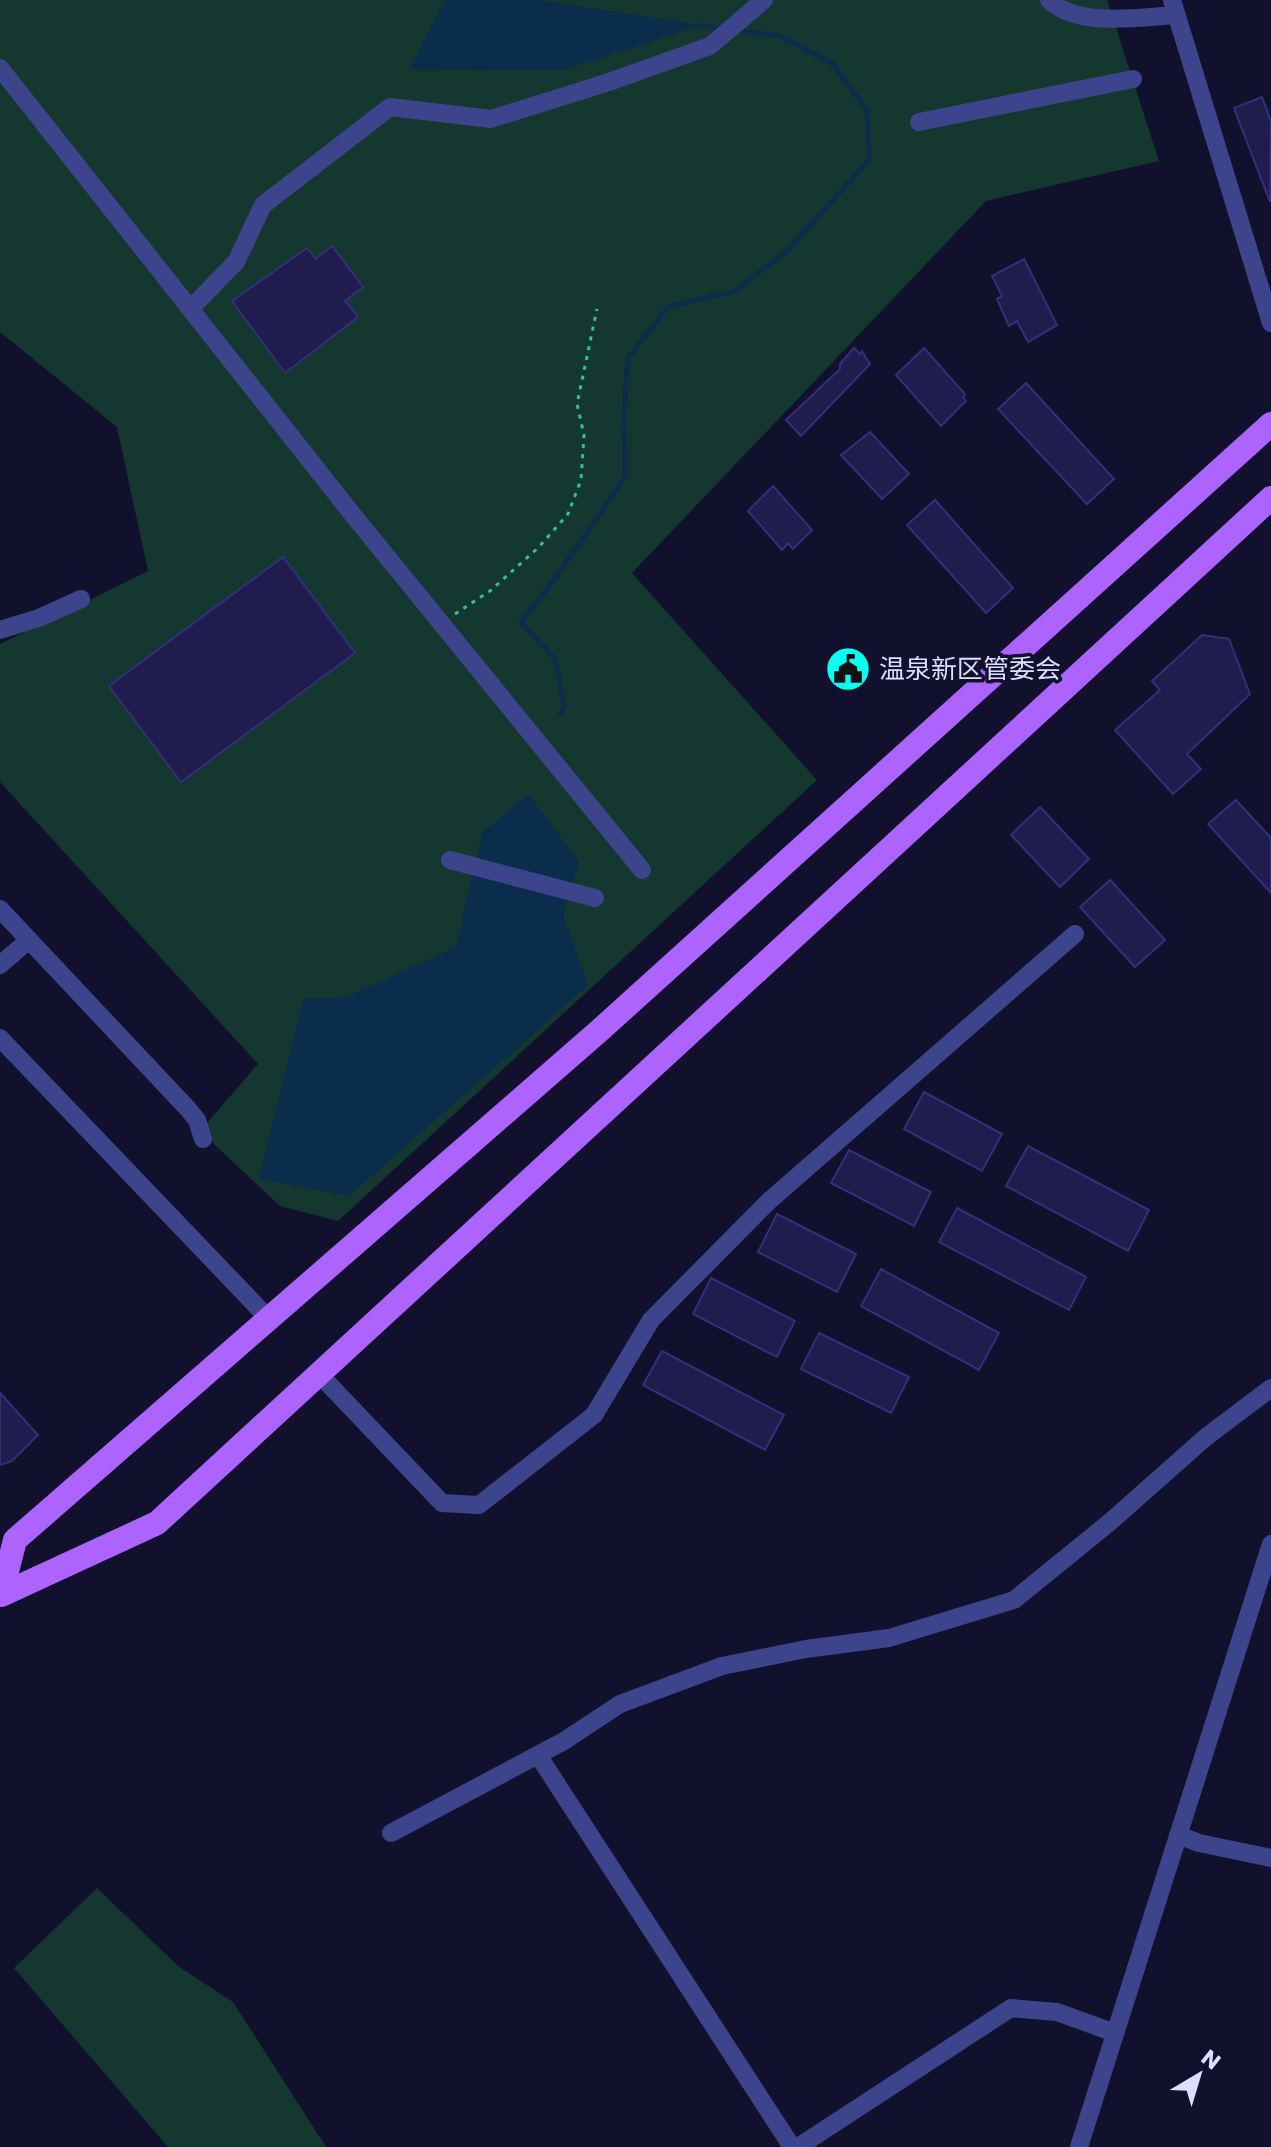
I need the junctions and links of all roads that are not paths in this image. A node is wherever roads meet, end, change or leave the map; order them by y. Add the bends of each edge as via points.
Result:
1 (764, 0) edge
2 (1049, 0) edge
3 (1174, 8) edge
4 (0, 68) edge
5 (1133, 79) dead end
6 (919, 122) dead end
7 (191, 308) junction
8 (1271, 323) edge
9 (1271, 424) edge
10 (1271, 498) edge
11 (81, 599) dead end
12 (0, 630) edge
13 (450, 860) dead end
14 (642, 870) dead end
15 (595, 898) dead end
16 (0, 909) edge
17 (1075, 934) dead end
18 (29, 940) junction
19 (0, 965) edge
20 (0, 1038) edge
21 (203, 1139) dead end
22 (270, 1320) junction
23 (319, 1374) junction
24 (1271, 1388) edge
25 (1271, 1544) edge
26 (1, 1596) edge
27 (538, 1755) junction
28 (391, 1833) dead end
29 (1178, 1835) junction
30 (1271, 1858) edge
31 (1115, 2033) junction
32 (795, 2147) edge
33 (1079, 2147) edge

1 - 7 street via 710,46 491,119 390,107 263,205 236,262
2 - 3 street via 1093,19
3 - 8 street
4 - 7 street
5 - 6 street
7 - 14 street
9 - 22 main road via 599,1031
10 - 23 main road
11 - 12 street
13 - 15 street
16 - 18 street
17 - 23 street via 769,1201 651,1320 594,1415 479,1505 442,1503
18 - 19 street
18 - 21 street via 188,1109
20 - 22 street
22 - 26 main road via 15,1540
23 - 26 main road via 157,1523
24 - 27 street via 1014,1600 889,1638 722,1666 620,1704
25 - 29 street
27 - 28 street
27 - 32 street
29 - 30 street
29 - 31 street
31 - 32 street via 1057,2012 1011,2008
31 - 33 street

